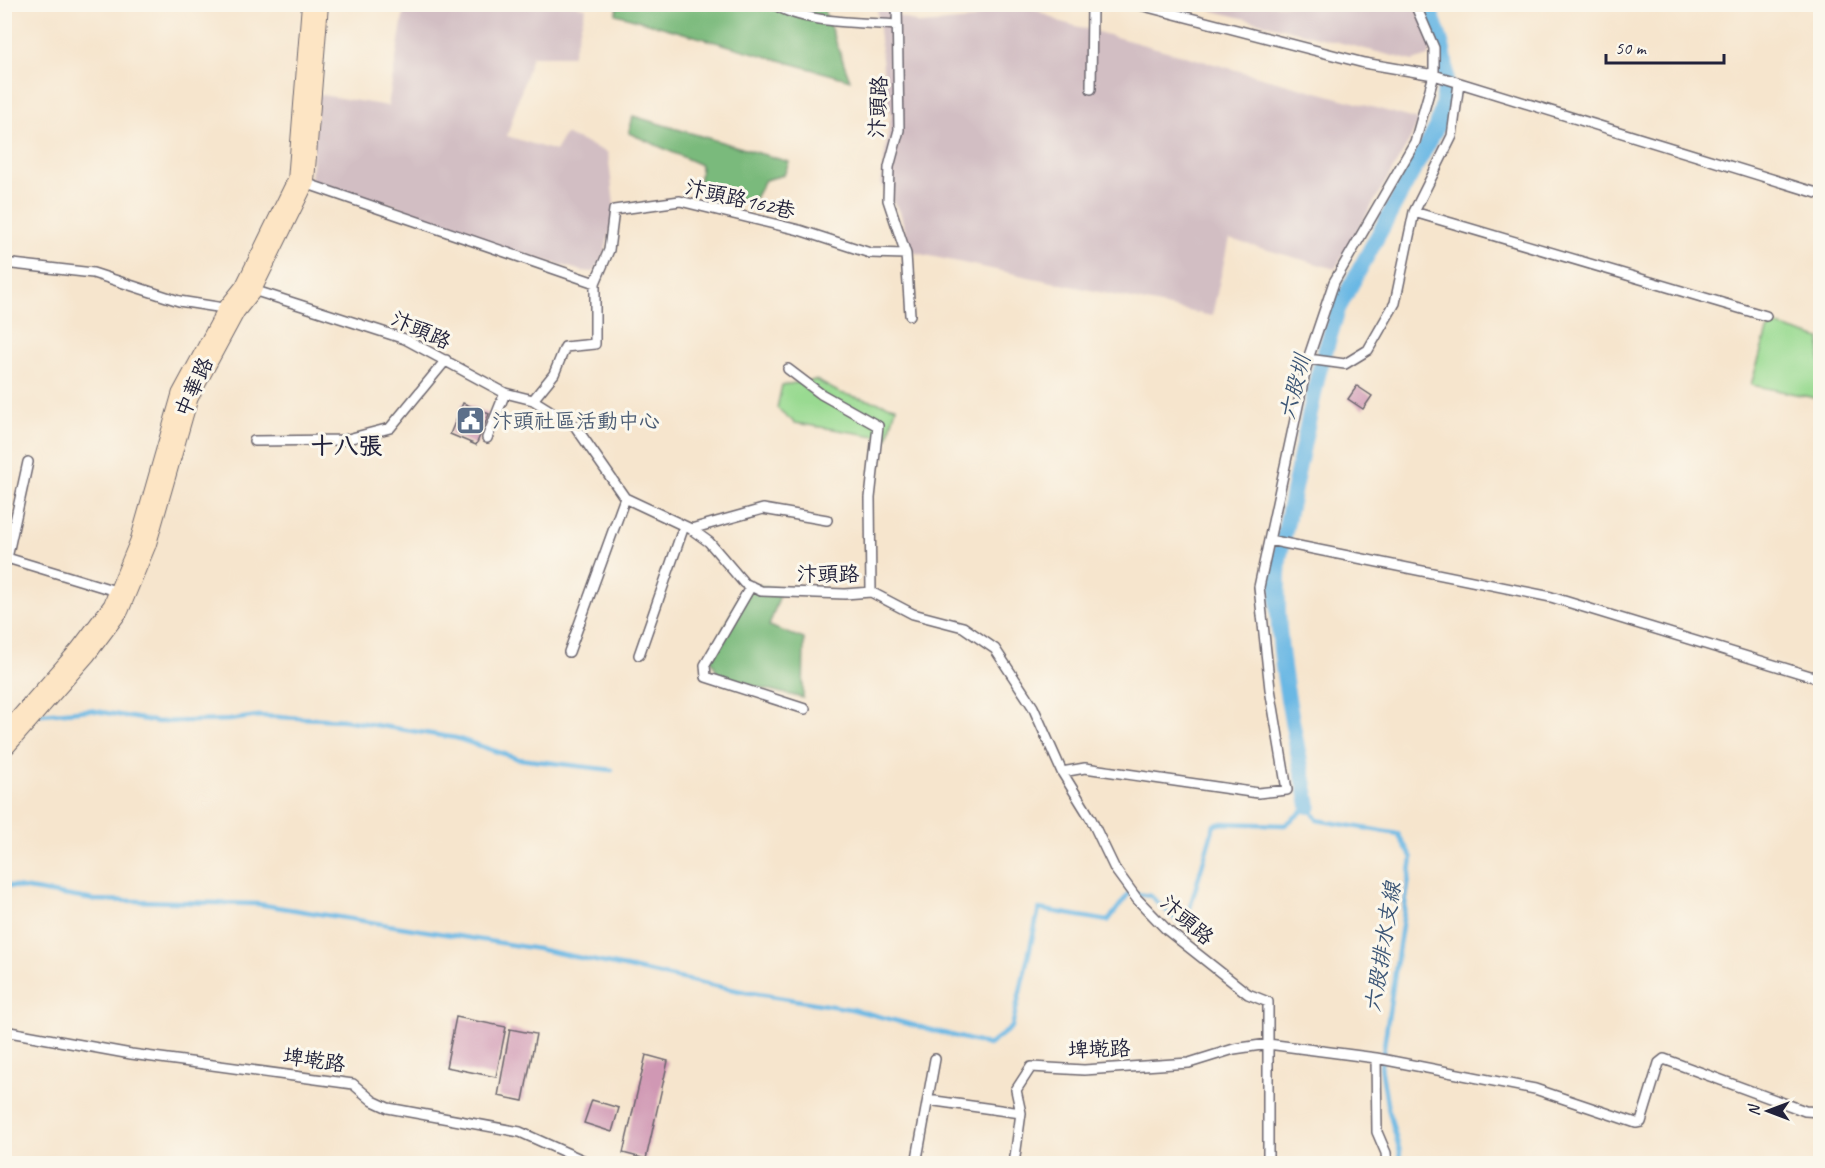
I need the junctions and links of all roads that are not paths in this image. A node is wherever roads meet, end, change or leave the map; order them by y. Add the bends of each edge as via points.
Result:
1 (315, 4) edge
2 (774, 4) edge
3 (897, 4) edge
4 (1092, 4) edge
5 (1136, 4) edge
6 (1415, 4) edge
7 (897, 25) junction
8 (1434, 75) junction
9 (1459, 83) junction
10 (1091, 89) dead end
11 (301, 181) junction
12 (1821, 194) edge
13 (1414, 212) junction
14 (906, 255) junction
15 (4, 263) edge
16 (595, 283) junction
17 (248, 289) junction
18 (232, 309) junction
19 (910, 315) dead end
20 (1766, 316) dead end
21 (446, 360) junction
22 (1312, 360) junction
23 (788, 369) dead end
24 (505, 393) junction
25 (533, 400) junction
26 (487, 438) dead end
27 (254, 441) dead end
28 (28, 462) dead end
29 (625, 498) junction
30 (827, 520) dead end
31 (688, 527) junction
32 (1273, 540) junction
33 (751, 586) junction
34 (872, 592) junction
35 (122, 593) junction
36 (569, 651) dead end
37 (639, 655) dead end
38 (1821, 679) edge
39 (805, 708) dead end
40 (8, 734) edge
41 (1062, 771) junction
42 (4, 1031) edge
43 (1268, 1044) junction
44 (1376, 1058) junction
45 (935, 1059) dead end
46 (928, 1100) junction
47 (1821, 1112) edge
48 (1021, 1113) junction
49 (605, 1164) edge
50 (916, 1164) edge
51 (1014, 1164) edge
52 (1268, 1164) edge
53 (1387, 1164) edge

1 - 11 street, 中華路
2 - 7 lane via 786,12 813,17
3 - 7 lane, 汴頭路
4 - 10 lane
5 - 8 lane via 1364,63
6 - 8 lane via 1434,48
7 - 14 lane, 汴頭路 via 899,130 889,167 888,200
8 - 9 lane
8 - 22 lane via 1415,142 1334,282
9 - 12 lane
9 - 13 lane via 1452,136
11 - 16 lane
11 - 17 street, 中華路
13 - 20 lane
13 - 22 lane via 1395,303 1368,350 1345,364
14 - 16 lane, 汴頭路162巷 via 870,253 799,230 680,201 614,210 609,250
14 - 19 lane, 汴頭路
15 - 18 lane via 93,273 179,301
16 - 25 lane, 汴頭路162巷 via 595,344 565,347 554,374
17 - 18 street, 中華路
17 - 21 lane, 汴頭路 via 405,339
18 - 35 street, 中華路 via 185,396 143,543
21 - 24 lane, 汴頭路
21 - 27 lane via 390,428 345,440
22 - 32 lane
23 - 34 lane via 821,394 878,426 870,498
24 - 25 lane, 汴頭路
24 - 26 lane
25 - 29 lane, 汴頭路 via 575,426
28 - 35 lane via 7,558
29 - 31 lane, 汴頭路
29 - 36 lane
30 - 31 lane via 763,509
31 - 33 lane, 汴頭路 via 709,542 730,569
31 - 37 lane
32 - 38 lane via 1551,597
32 - 41 lane via 1258,587 1287,790 1258,793 1085,768
33 - 34 lane, 汴頭路 via 761,591 792,593
33 - 39 lane via 705,665 706,678
34 - 41 lane, 汴頭路 via 913,614 963,627 995,649 1033,707
35 - 40 street, 中華路 via 116,608 84,652
41 - 43 lane, 汴頭路 via 1115,869 1137,899 1167,930 1248,994 1268,1002
42 - 49 lane, 埤墘路 via 131,1054 353,1084 388,1108 520,1132 587,1162
43 - 44 lane, 埤墘路
43 - 48 lane, 埤墘路 via 1234,1049 1189,1063 1084,1070 1031,1067 1016,1090
43 - 52 lane
44 - 47 lane, 埤墘路 via 1535,1089 1636,1123 1641,1122 1659,1063 1664,1059 1805,1111
44 - 53 lane via 1377,1132
45 - 46 lane
46 - 48 lane
46 - 50 lane
48 - 51 lane, 埤墘路

